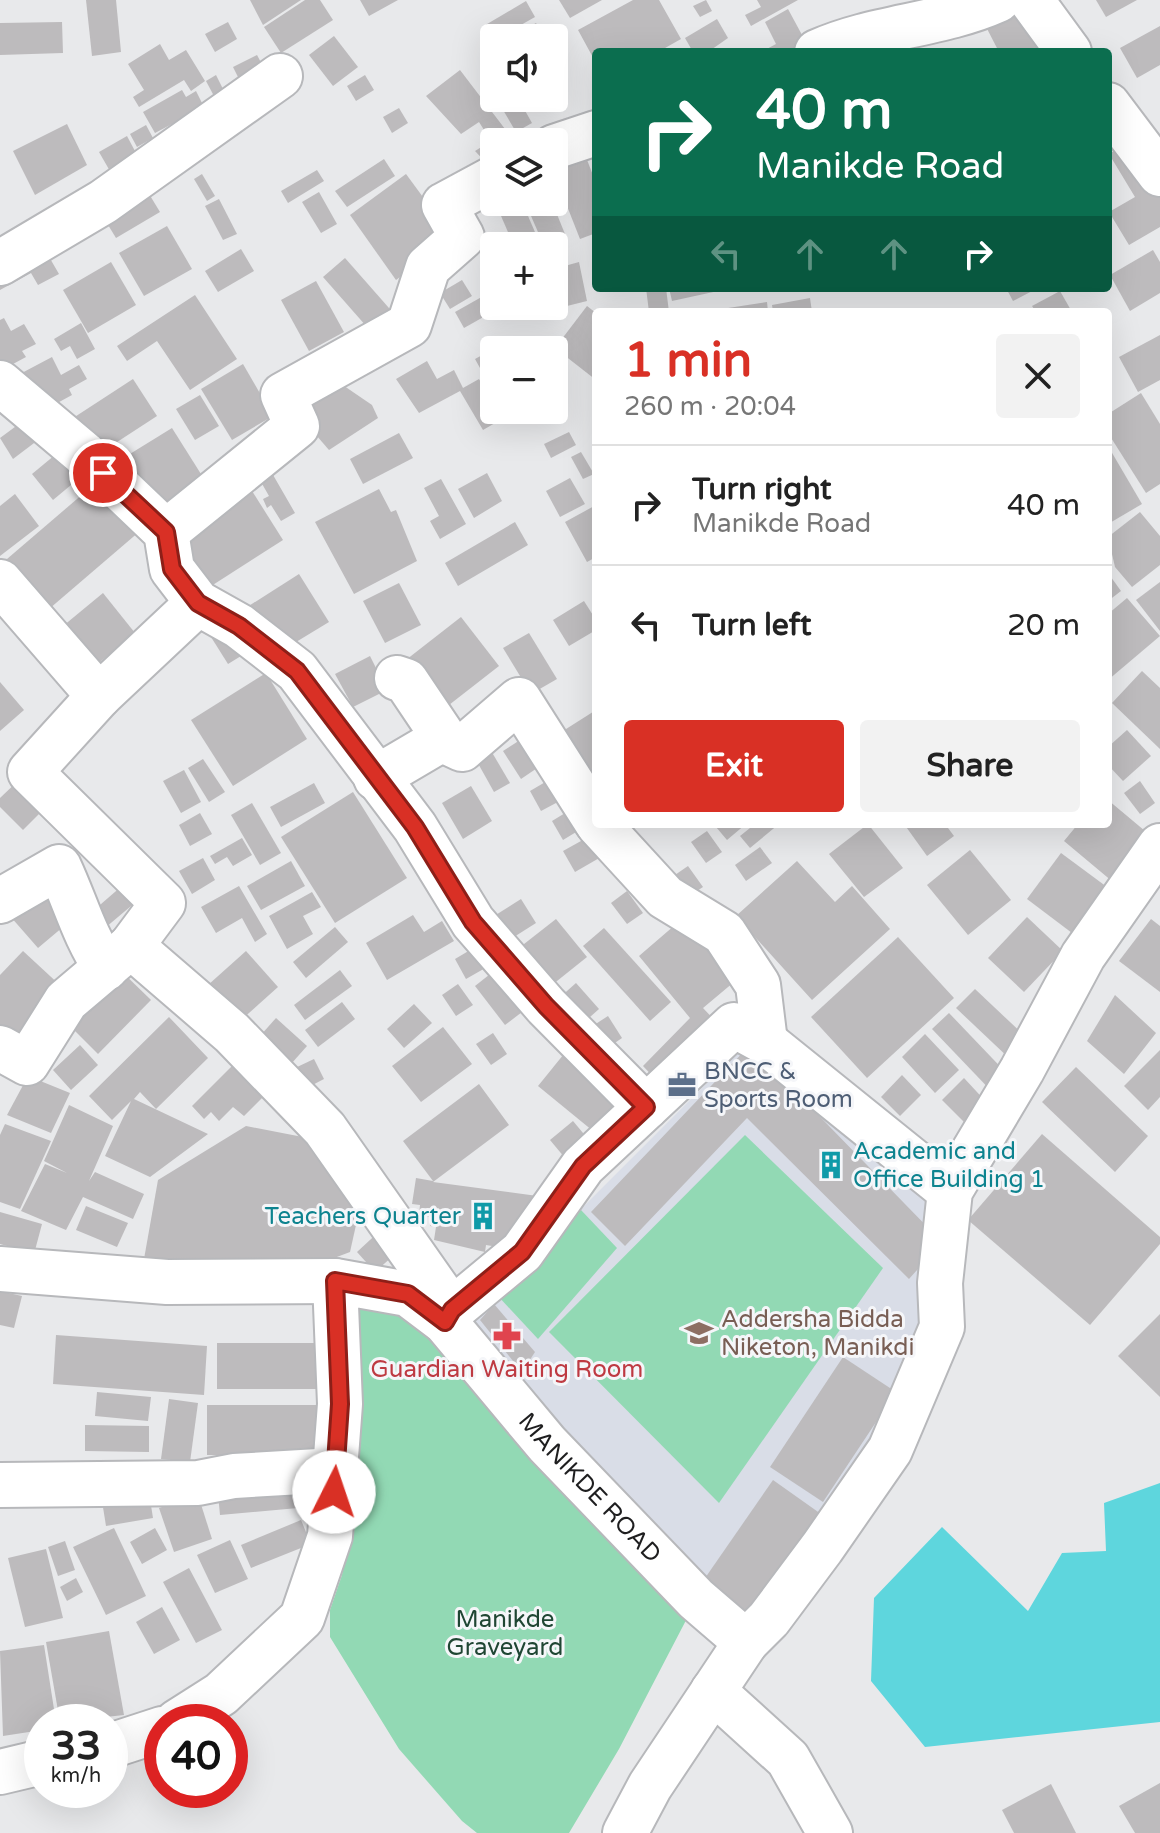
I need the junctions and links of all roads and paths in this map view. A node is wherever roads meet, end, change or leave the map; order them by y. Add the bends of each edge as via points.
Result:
1 (998, 0) edge
2 (1031, 0) edge
3 (829, 48) edge
4 (1066, 48) edge
5 (280, 76) dead end
6 (1112, 110) edge
7 (592, 134) edge
8 (568, 142) edge
9 (1160, 174) edge
10 (480, 186) edge
11 (0, 263) edge
12 (0, 383) edge
13 (166, 532) junction
14 (0, 582) edge
15 (198, 603) junction
16 (397, 678) dead end
17 (99, 696) junction
18 (444, 738) junction
19 (372, 774) junction
20 (592, 815) edge
21 (602, 828) edge
22 (1160, 846) edge
23 (0, 901) edge
24 (118, 957) junction
25 (765, 1042) junction
26 (0, 1048) edge
27 (646, 1107) junction
28 (950, 1191) junction
29 (0, 1269) edge
30 (335, 1281) junction
31 (449, 1316) junction
32 (336, 1470) junction
33 (0, 1485) edge
34 (746, 1642) junction
35 (713, 1691) junction
36 (205, 1704) edge
37 (24, 1766) edge
38 (0, 1772) edge
39 (625, 1833) edge
40 (830, 1833) edge

1 - 3 street via 969,13 880,31
2 - 4 street
5 - 11 street via 103,202
6 - 9 street
7 - 8 street
10 - 13 street via 444,205 462,237 428,267 409,325 283,395 297,426
12 - 13 street
13 - 15 street via 172,569
14 - 17 street
15 - 17 street
15 - 19 street via 239,626 297,671
16 - 18 street via 406,681
17 - 24 street via 30,772 163,903
18 - 19 street
18 - 20 street via 462,749 519,700
19 - 27 street via 415,827 473,922 546,1006
21 - 25 street via 665,897 724,933 758,985
22 - 28 street via 1083,956
23 - 24 street via 59,867 86,938
24 - 26 street via 66,1001 27,1063
24 - 31 street via 205,1008 325,1129
25 - 27 street via 734,1025
25 - 28 street
27 - 31 street via 583,1166 522,1252
28 - 34 street via 940,1283 942,1327 890,1450 769,1619
29 - 30 street, MANIKDE ROAD via 167,1282
30 - 31 street, MANIKDE ROAD via 408,1294
30 - 32 street via 340,1404
31 - 34 street, MANIKDE ROAD via 547,1444 696,1599
32 - 33 street via 198,1483
32 - 36 street via 330,1536 302,1618
34 - 35 street
35 - 39 street
35 - 40 street via 788,1759
37 - 38 street

